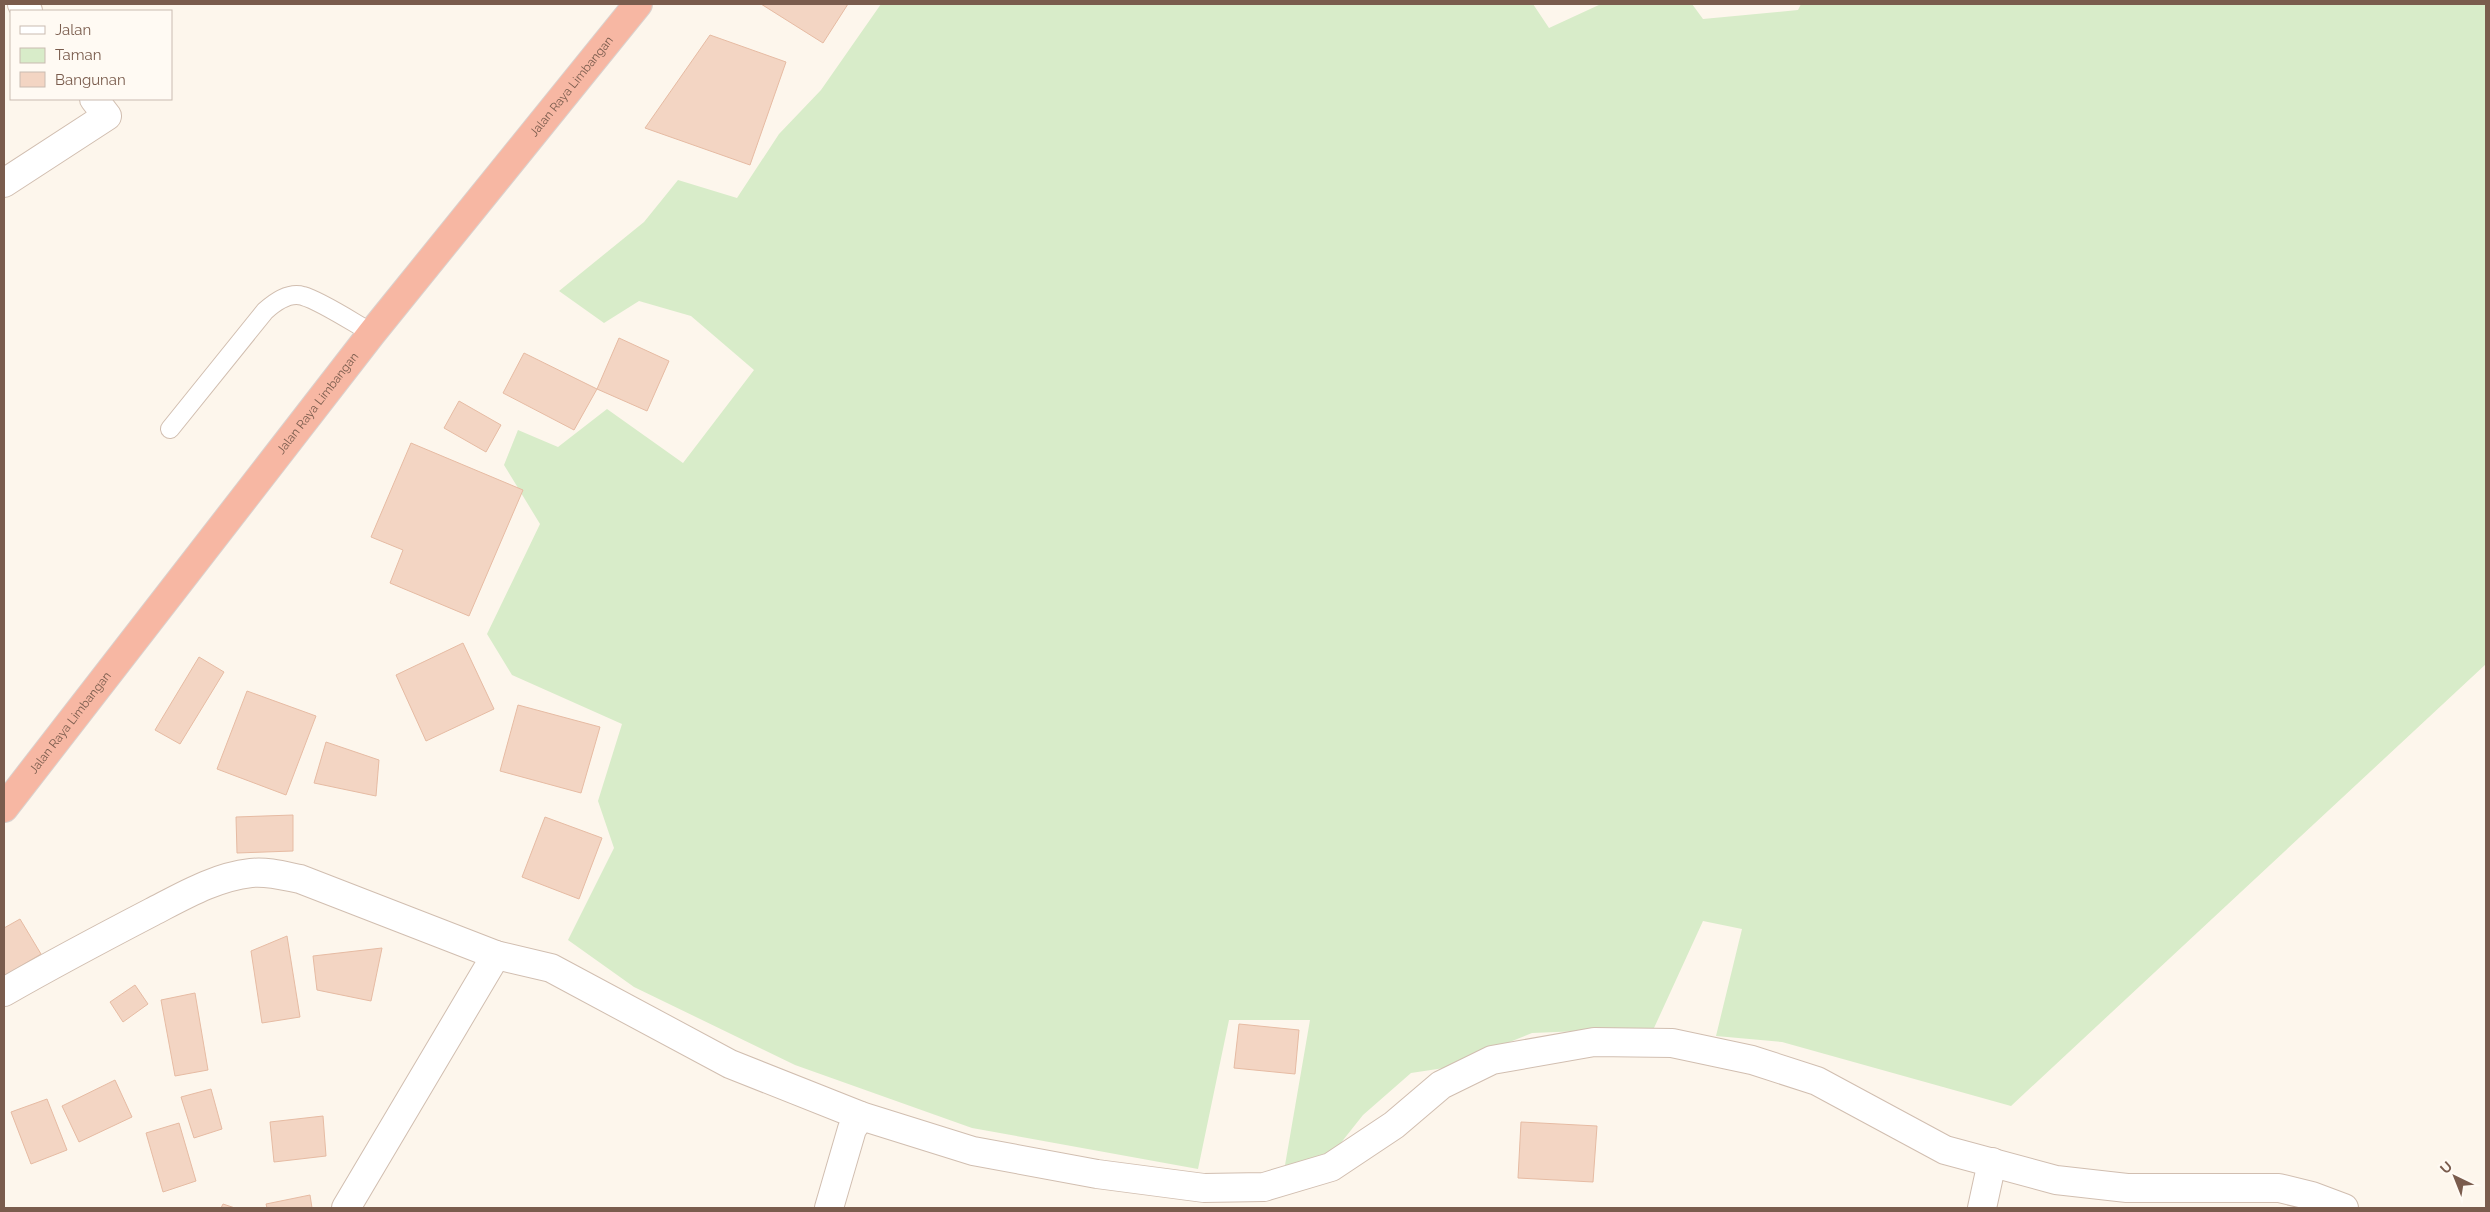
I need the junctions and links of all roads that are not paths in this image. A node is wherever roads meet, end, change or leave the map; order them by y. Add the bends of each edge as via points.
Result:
1 (638, 4) edge
2 (95, 100) edge
3 (4, 183) edge
4 (372, 333) junction
5 (170, 429) dead end
6 (4, 808) edge
7 (496, 955) junction
8 (4, 992) edge
9 (856, 1122) junction
10 (1992, 1162) junction
11 (346, 1208) edge
12 (829, 1208) edge
13 (1982, 1208) edge
14 (2344, 1208) edge

1 - 4 highway, Jalan Raya Limbangan
2 - 3 street via 107,116
4 - 5 lane via 302,295 276,301 265,310
4 - 6 highway, Jalan Raya Limbangan
7 - 8 street via 300,878 252,873 202,887 84,946
7 - 9 street via 550,968 730,1064
7 - 11 street
9 - 10 street via 973,1151 1097,1174 1204,1188 1264,1187 1331,1167 1394,1125 1441,1085 1492,1060 1594,1042 1672,1043 1752,1060 1818,1081 1945,1150
9 - 12 street
10 - 13 street
10 - 14 street via 2056,1180 2127,1188 2279,1188

